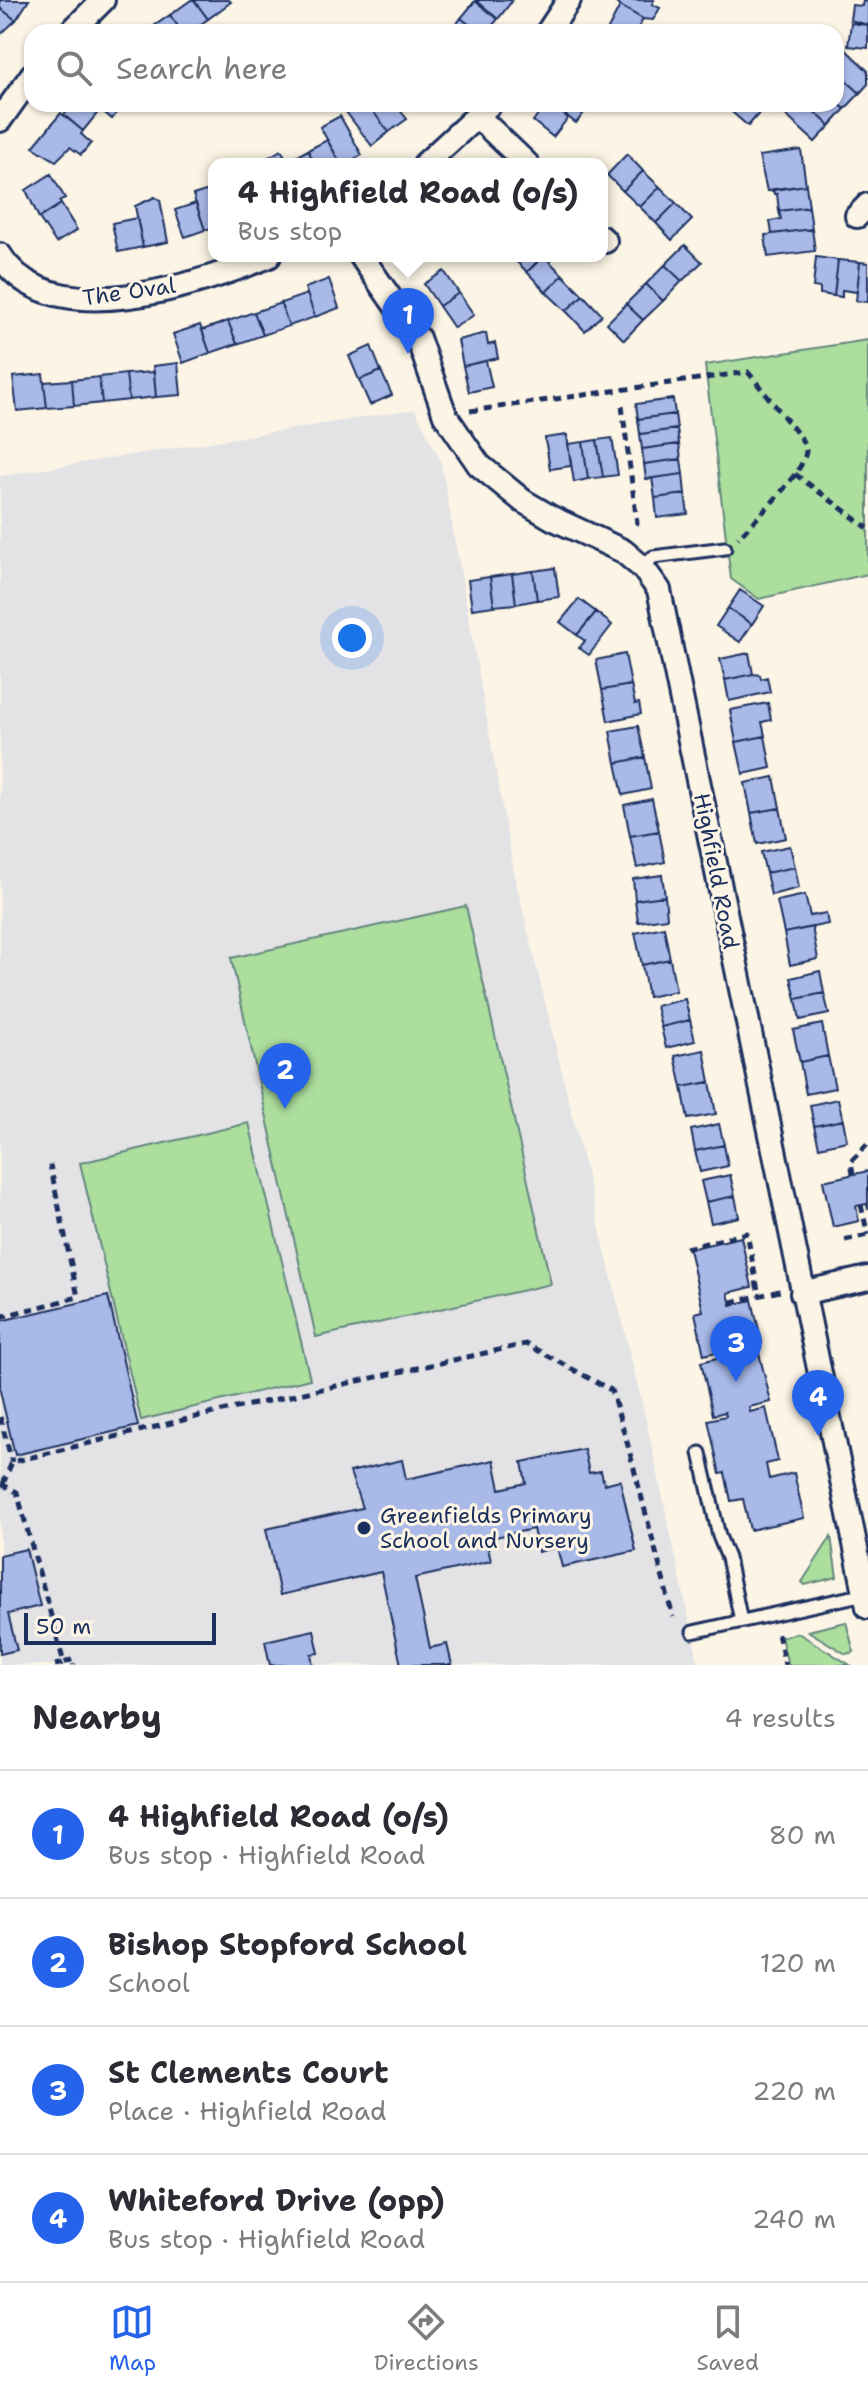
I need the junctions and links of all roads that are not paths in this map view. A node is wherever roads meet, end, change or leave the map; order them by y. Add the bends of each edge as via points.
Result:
1 (103, 0) edge
2 (569, 0) edge
3 (79, 24) edge
4 (553, 24) edge
5 (24, 86) edge
6 (482, 112) edge
7 (486, 112) edge
8 (0, 120) edge
9 (432, 158) edge
10 (522, 158) edge
11 (0, 255) edge
12 (252, 262) edge
13 (365, 262) edge
14 (725, 548) road end
15 (643, 568) junction
16 (868, 1278) edge
17 (793, 1292) junction
18 (700, 1453) dead end
19 (860, 1530) edge
20 (867, 1601) edge
21 (741, 1621) junction
22 (693, 1632) dead end

1 - 3 street
2 - 4 street
5 - 8 street
6 - 9 street
7 - 10 street
11 - 12 street, The Oval via 24,281 73,299 172,286
13 - 15 street, Highfield Road via 418,338 445,415 479,465 523,501 623,551
14 - 15 lane via 653,557
15 - 17 street, Highfield Road via 659,590 666,615
16 - 17 street
17 - 19 street, Highfield Road
18 - 21 lane
19 - 20 street, Highfield Road
20 - 21 lane
21 - 22 lane

